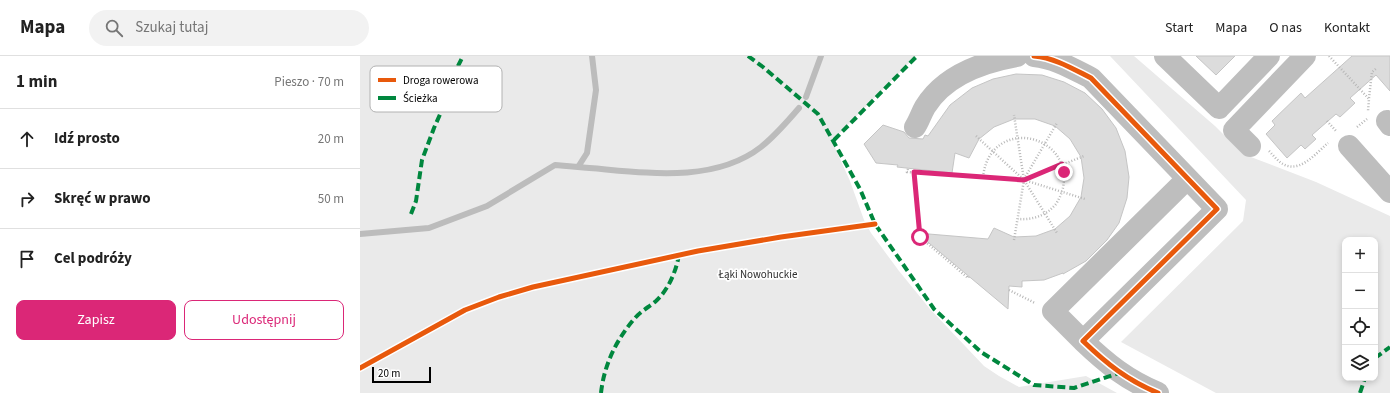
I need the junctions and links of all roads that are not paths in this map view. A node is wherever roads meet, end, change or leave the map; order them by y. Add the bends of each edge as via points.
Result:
1 (1017, 56) edge
2 (1034, 56) edge
3 (1165, 56) edge
4 (1269, 56) edge
5 (1305, 56) edge
6 (916, 127) dead end
7 (1341, 143) road end
8 (1250, 146) road end
9 (1188, 179) junction
10 (1390, 192) edge
11 (1083, 341) junction
12 (1158, 393) edge

1 - 6 street via 975,67 952,80 925,107
2 - 9 street via 1046,57 1091,78
3 - 4 street via 1219,108
5 - 8 street via 1234,130
7 - 10 street
9 - 11 street via 1217,209
9 - 11 street via 1053,311
11 - 12 street via 1119,373

